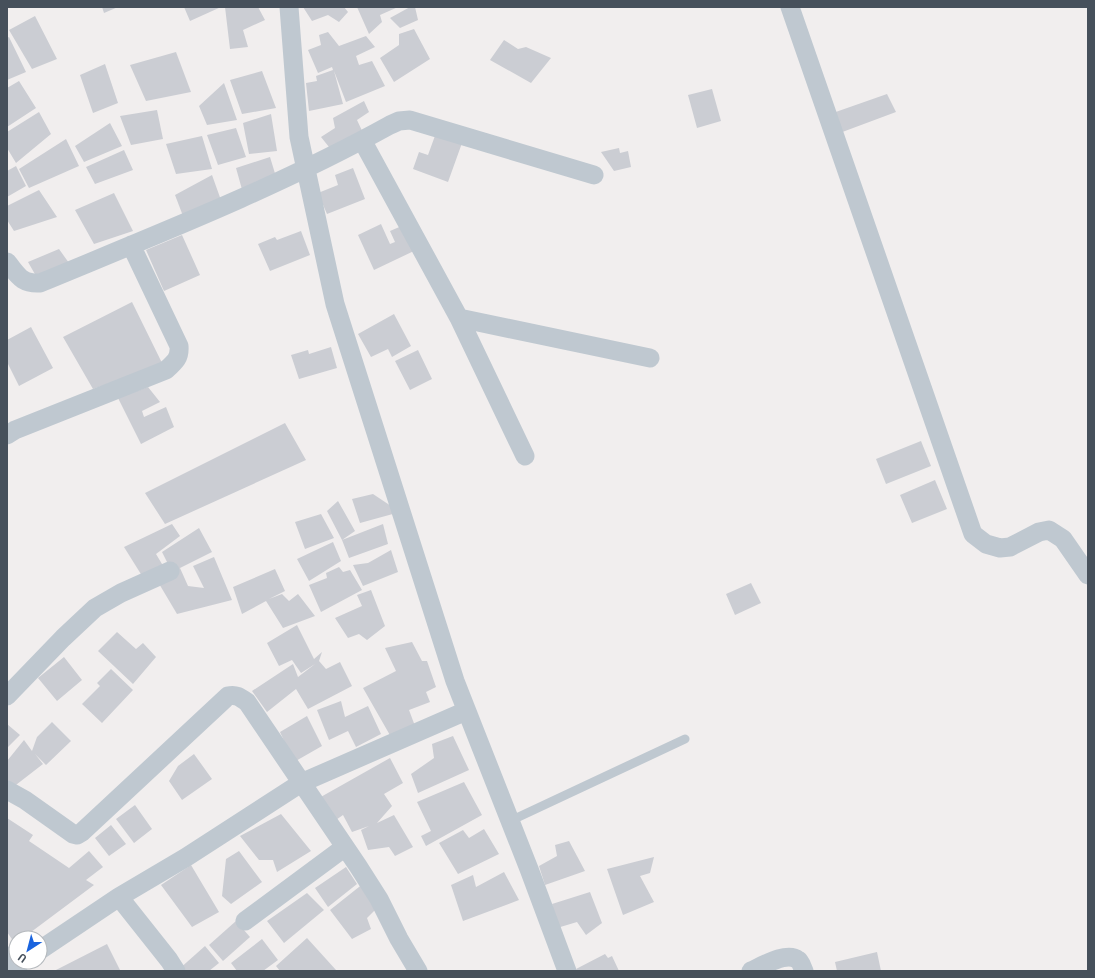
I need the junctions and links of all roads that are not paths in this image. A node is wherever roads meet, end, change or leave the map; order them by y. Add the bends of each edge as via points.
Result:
1 (290, 7) edge
2 (790, 7) edge
3 (362, 140) junction
4 (306, 168) junction
5 (594, 174) dead end
6 (131, 245) junction
7 (7, 262) edge
8 (459, 318) junction
9 (650, 358) dead end
10 (7, 435) edge
11 (525, 456) dead end
12 (170, 571) dead end
13 (1088, 575) edge
14 (7, 696) edge
15 (466, 711) junction
16 (685, 739) dead end
17 (301, 783) junction
18 (7, 790) edge
19 (510, 821) junction
20 (345, 847) junction
21 (119, 897) junction
22 (245, 921) dead end
23 (48, 945) edge
24 (176, 971) edge
25 (418, 971) edge
26 (567, 971) edge
27 (750, 971) edge
28 (804, 971) edge

1 - 4 street via 300,137
2 - 13 street via 973,534 986,544 1000,548 1010,547 1039,532 1049,530 1063,539
3 - 4 street
3 - 5 street via 399,121 410,120
3 - 8 street
4 - 6 street via 203,216
4 - 15 street via 335,304
6 - 7 street via 40,283 30,283 22,279
6 - 10 street via 179,346 180,355 175,363 166,370
8 - 9 street
8 - 11 street
12 - 14 street via 95,608
15 - 17 street
15 - 19 street
16 - 19 lane
17 - 18 street via 247,702 233,695 228,696 77,835
17 - 20 street
17 - 21 street
19 - 26 street
20 - 22 street
20 - 25 street via 379,899
21 - 23 street
21 - 24 street
27 - 28 street via 778,958 794,957 800,961

